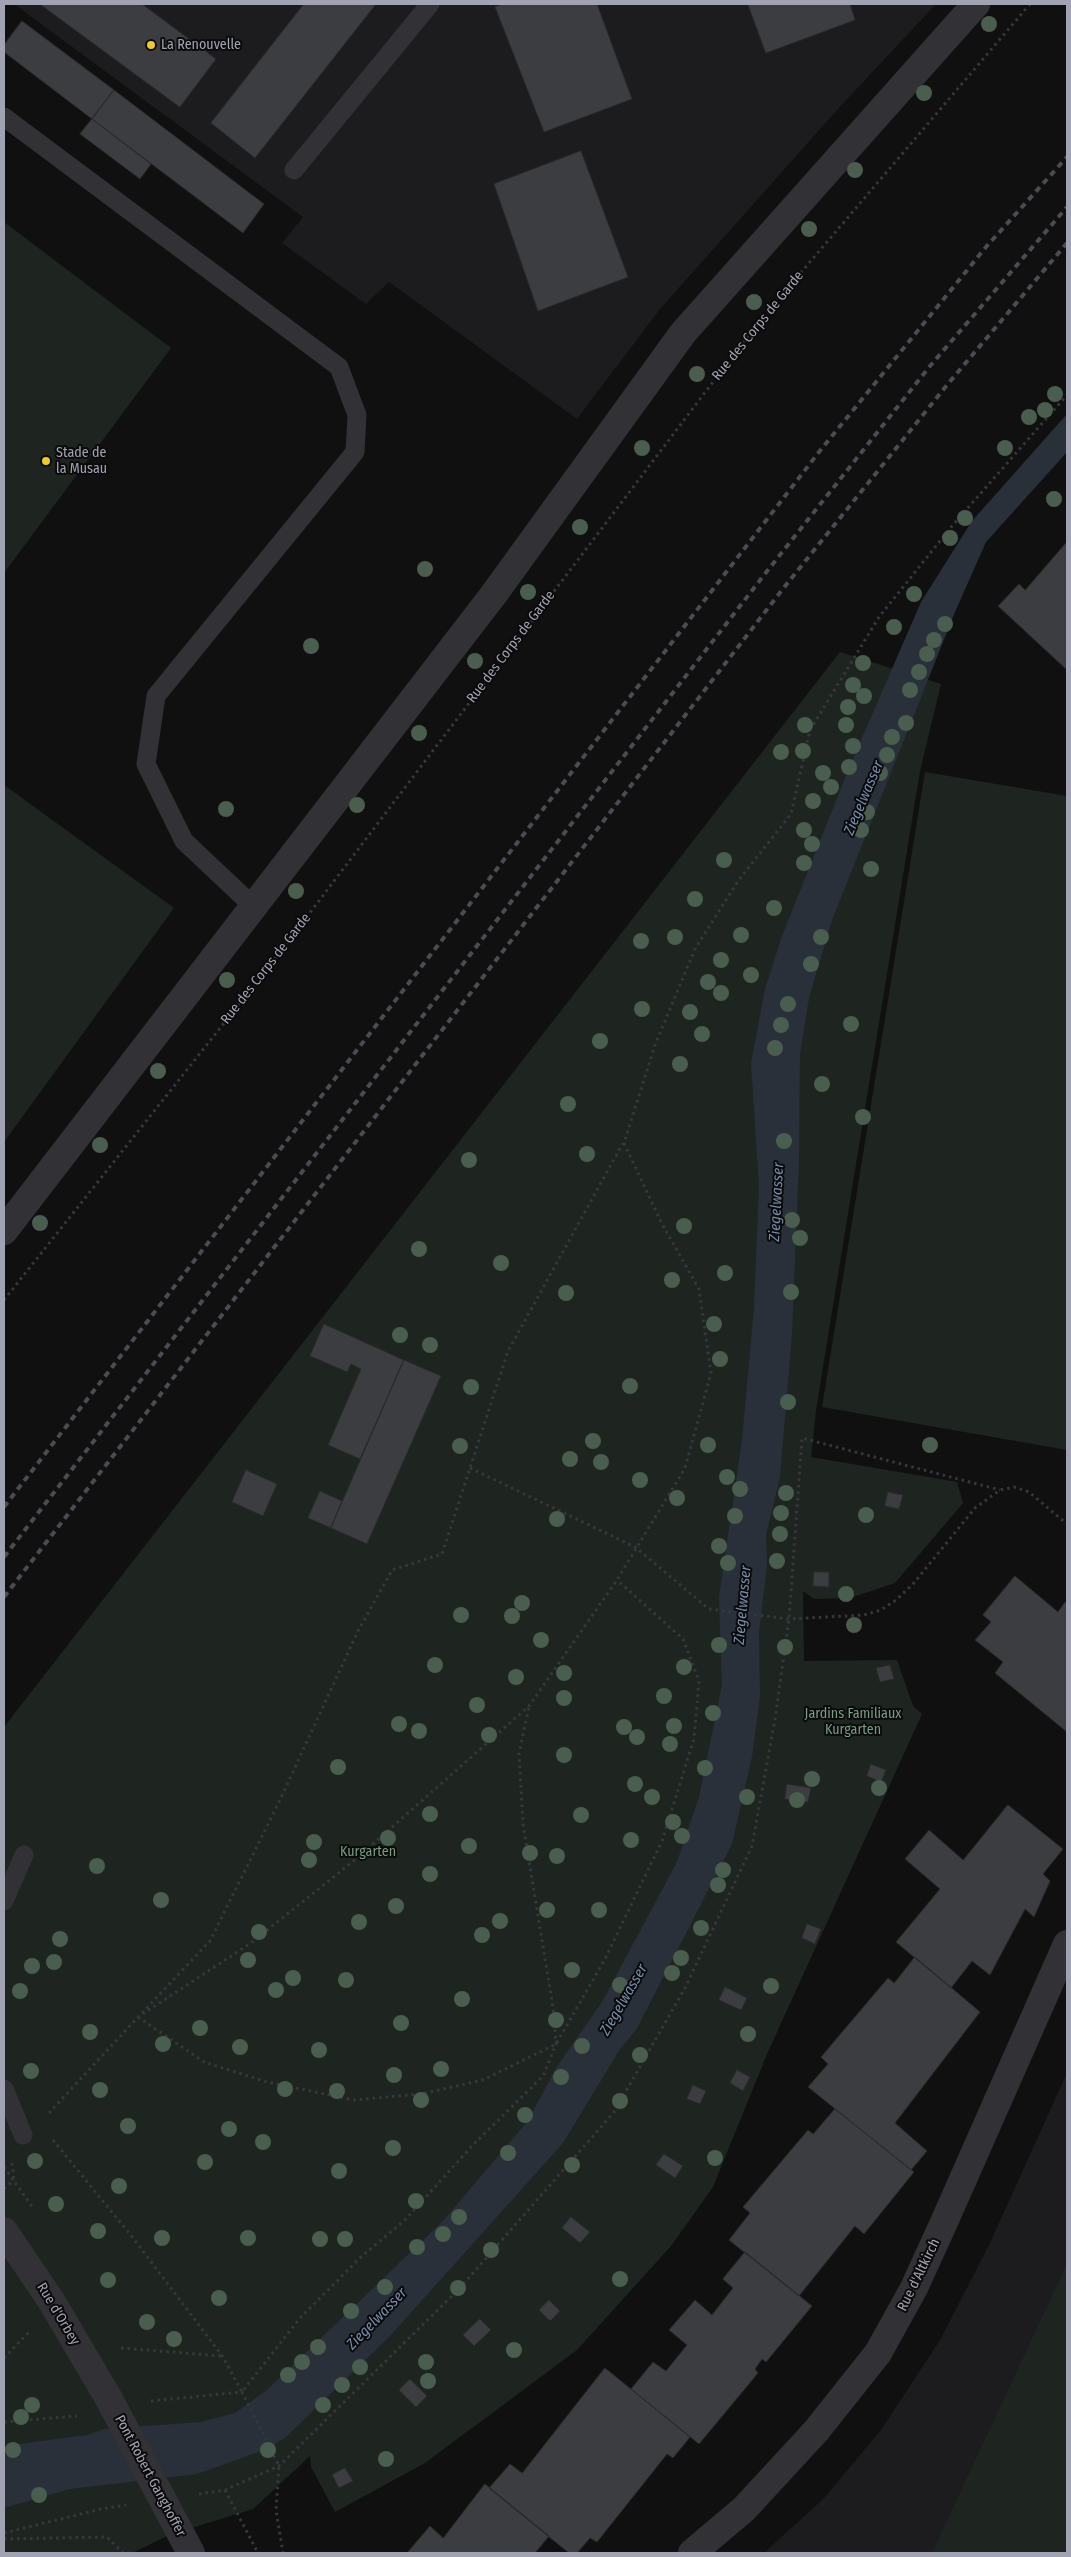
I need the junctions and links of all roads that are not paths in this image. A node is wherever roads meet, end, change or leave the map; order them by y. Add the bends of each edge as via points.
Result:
1 (430, 4) edge
2 (976, 4) edge
3 (4, 117) edge
4 (294, 170) dead end
5 (253, 906) junction
6 (4, 1232) edge
7 (24, 1855) dead end
8 (4, 1901) edge
9 (1067, 1944) edge
10 (4, 2089) edge
11 (23, 2135) road end
12 (4, 2231) edge
13 (108, 2399) joint
14 (192, 2553) edge
15 (692, 2553) edge

1 - 4 lane
2 - 5 street via 683,333 494,594
3 - 5 lane via 339,367 357,415 355,452 156,696 146,764 184,841
5 - 6 street
7 - 8 lane
9 - 15 street, Rue d'Altkirch via 914,2288 878,2353 816,2431 744,2508
10 - 11 lane
12 - 13 street, Rue d'Orbey via 52,2302
13 - 14 street, Pont Robert Ganghoffer, bridge

